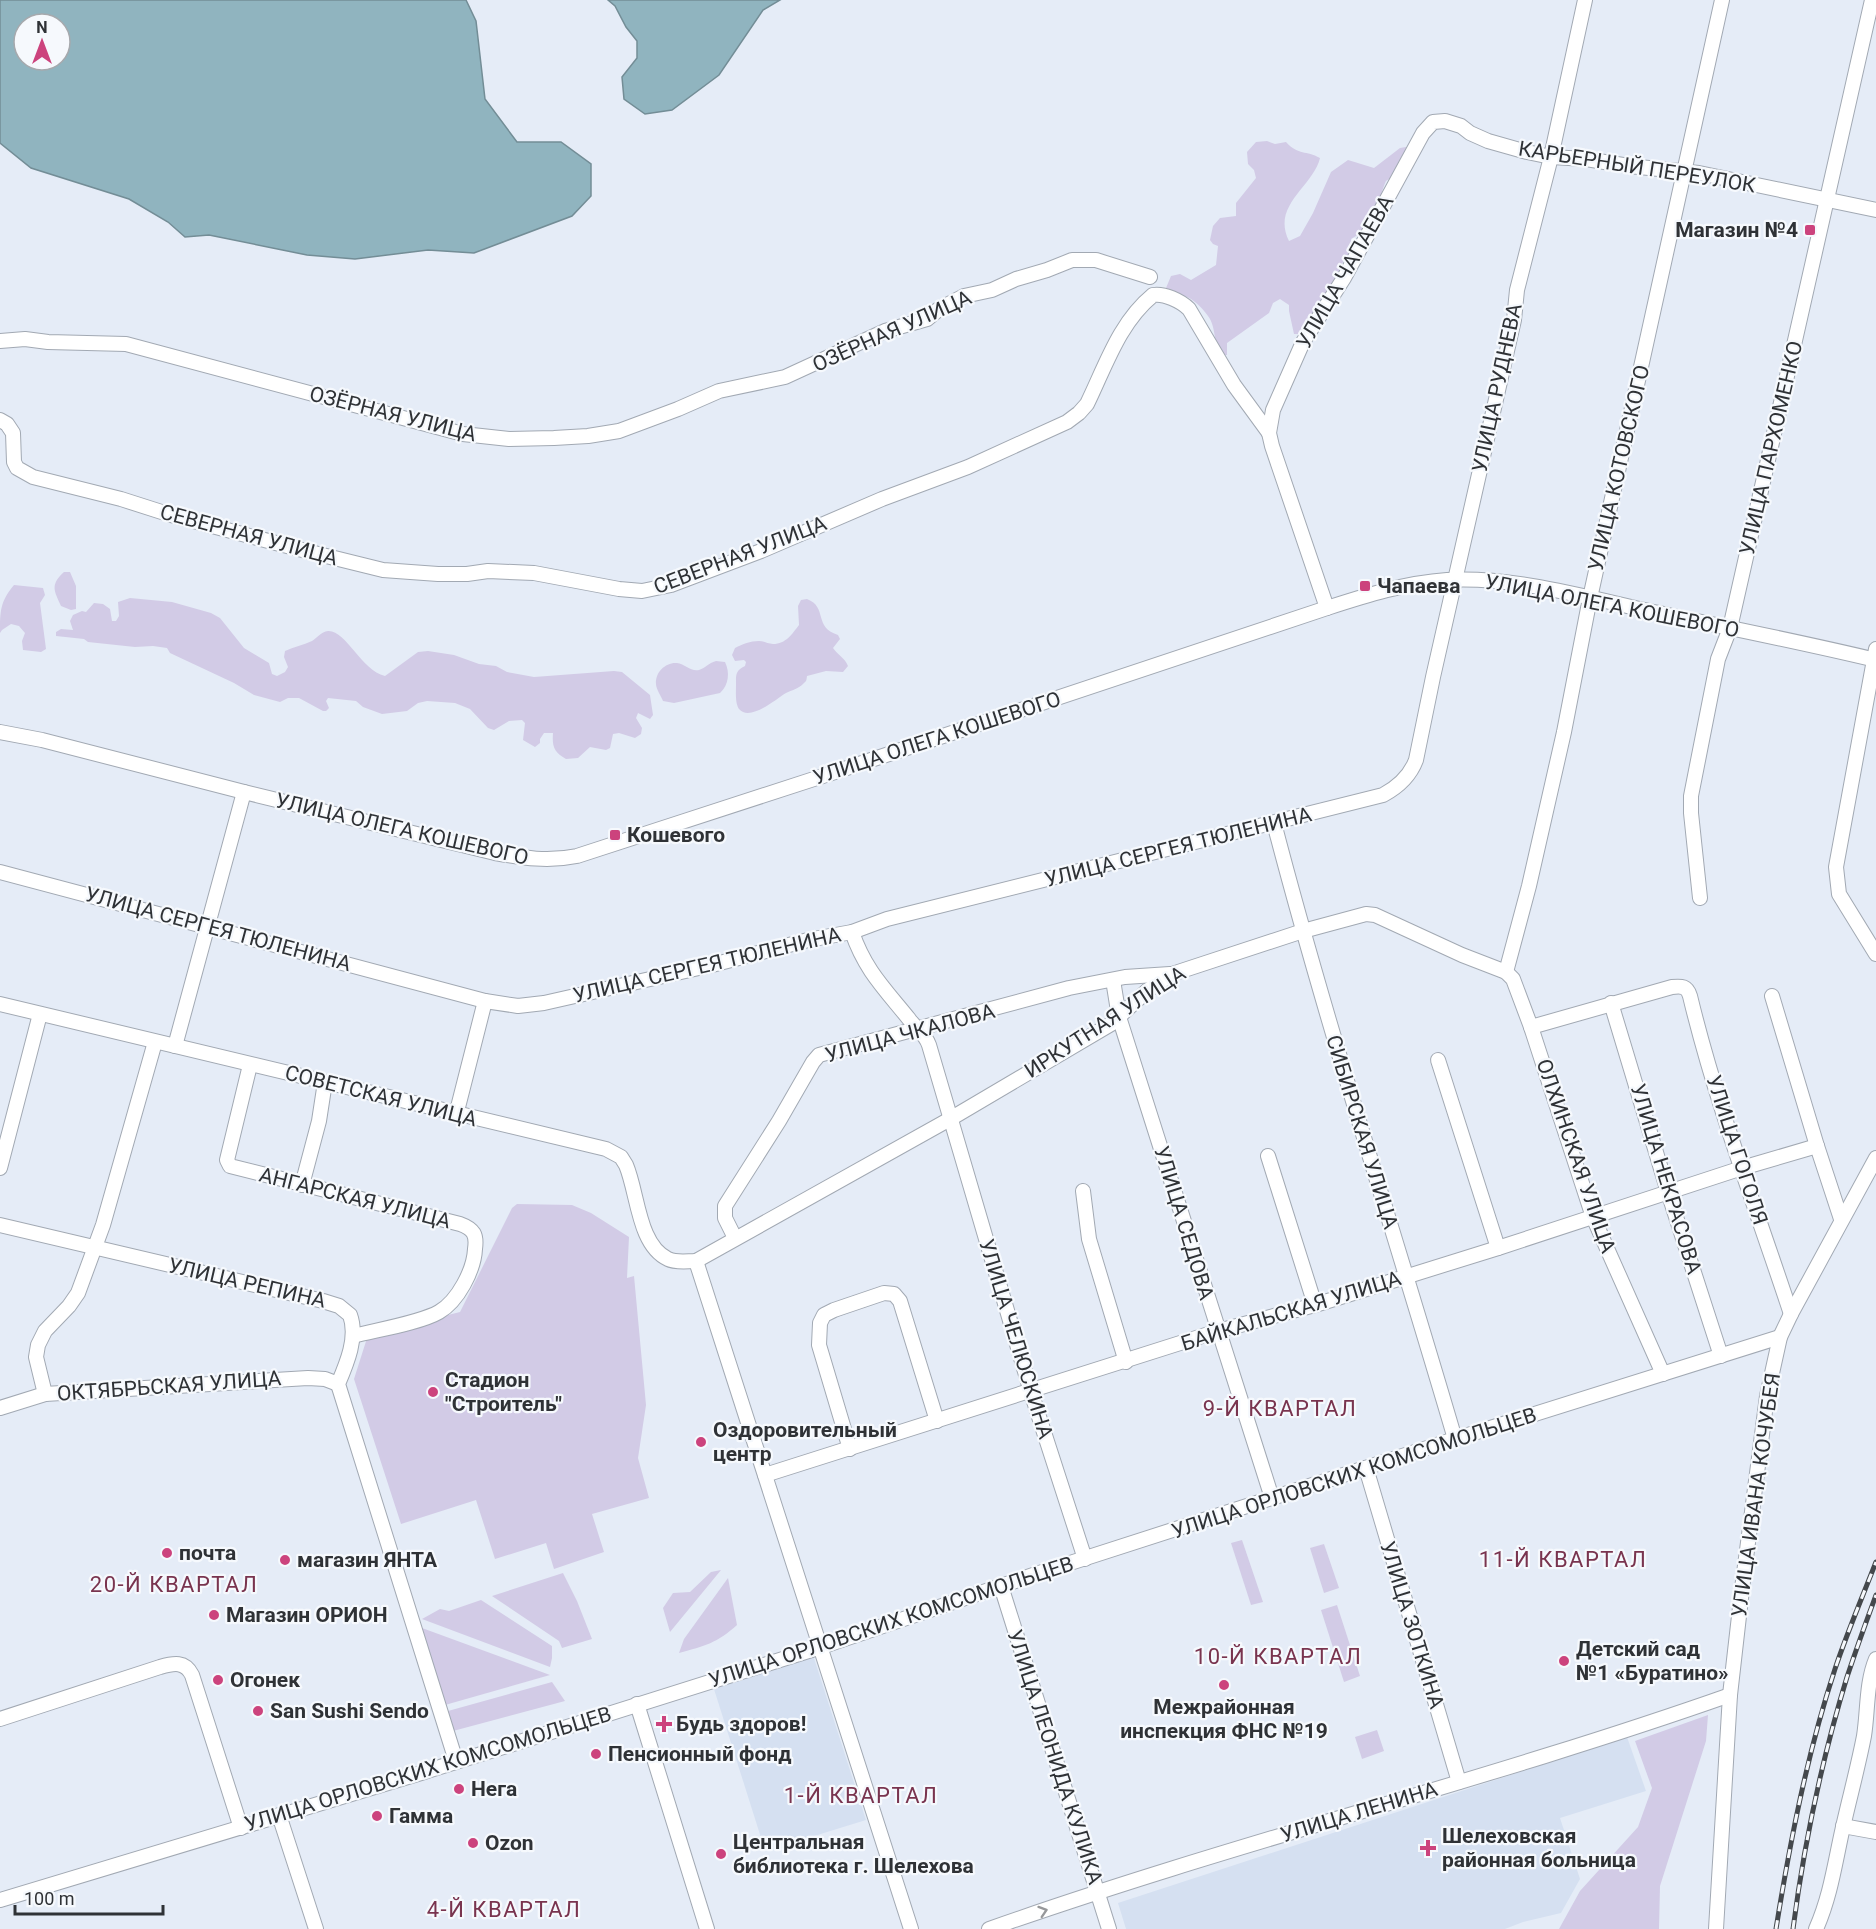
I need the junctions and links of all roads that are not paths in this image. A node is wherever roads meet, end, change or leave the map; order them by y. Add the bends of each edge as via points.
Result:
1 (1585, 0) edge
2 (1722, 0) edge
3 (1872, 0) edge
4 (1437, 121) joint
5 (1551, 157) junction
6 (1685, 171) junction
7 (1828, 201) junction
8 (1876, 210) edge
9 (1150, 277) dead end
10 (1156, 294) joint
11 (0, 341) edge
12 (0, 420) edge
13 (1269, 433) junction
14 (1455, 580) junction
15 (1590, 598) junction
16 (1327, 608) junction
17 (1730, 628) junction
18 (1875, 656) edge
19 (0, 732) edge
20 (1408, 775) joint
21 (244, 792) junction
22 (1274, 823) junction
23 (0, 872) edge
24 (1700, 898) dead end
25 (208, 927) junction
26 (1303, 931) junction
27 (852, 932) junction
28 (1876, 954) edge
29 (1506, 972) junction
30 (1173, 974) junction
31 (1113, 980) junction
32 (1772, 996) dead end
33 (485, 1001) junction
34 (1611, 1003) junction
35 (0, 1004) edge
36 (40, 1014) junction
37 (1119, 1017) junction
38 (1531, 1026) junction
39 (917, 1029) junction
40 (154, 1042) junction
41 (175, 1046) junction
42 (1438, 1060) dead end
43 (250, 1065) junction
44 (325, 1082) junction
45 (456, 1115) junction
46 (950, 1119) junction
47 (1817, 1146) junction
48 (1268, 1156) dead end
49 (1876, 1158) edge
50 (0, 1168) edge
51 (1742, 1168) junction
52 (302, 1185) junction
53 (1083, 1191) dead end
54 (1668, 1192) junction
55 (1593, 1216) junction
56 (1841, 1219) junction
57 (0, 1225) edge
58 (735, 1238) junction
59 (94, 1247) junction
60 (1498, 1248) junction
61 (696, 1261) junction
62 (1406, 1276) junction
63 (1315, 1305) junction
64 (1791, 1314) junction
65 (1218, 1331) junction
66 (353, 1336) junction
67 (1780, 1337) junction
68 (1721, 1356) junction
69 (1126, 1362) junction
70 (1663, 1374) junction
71 (338, 1384) junction
72 (1031, 1392) junction
73 (45, 1395) junction
74 (0, 1408) edge
75 (937, 1421) junction
76 (1455, 1439) junction
77 (850, 1449) junction
78 (1366, 1468) junction
79 (765, 1475) junction
80 (1272, 1498) junction
81 (1085, 1559) junction
82 (1000, 1586) junction
83 (822, 1647) junction
84 (1876, 1659) edge
85 (1730, 1695) junction
86 (638, 1704) junction
87 (0, 1719) edge
88 (456, 1761) junction
89 (1459, 1782) junction
90 (279, 1815) junction
91 (1843, 1826) junction
92 (242, 1827) junction
93 (1876, 1832) edge
94 (1098, 1893) junction
95 (0, 1900) edge
96 (316, 1929) edge
97 (707, 1929) edge
98 (911, 1929) edge
99 (989, 1929) edge
100 (1109, 1929) edge
101 (1716, 1929) edge
102 (1815, 1929) edge

1 - 5 street, УЛИЦА РУДНЕВА
2 - 6 street, УЛИЦА КОТОВСКОГО
3 - 7 street, УЛИЦА ПАРХОМЕНКО
4 - 5 street, КАРЬЕРНЫЙ ПЕРЕУЛОК via 1454,123 1505,146
4 - 13 street, УЛИЦА ЧАПАЕВА via 1423,133 1344,278 1303,342 1277,399
5 - 6 street, КАРЬЕРНЫЙ ПЕРЕУЛОК
5 - 14 street, УЛИЦА РУДНЕВА via 1517,290 1514,320
6 - 7 street, КАРЬЕРНЫЙ ПЕРЕУЛОК
6 - 15 street, УЛИЦА КОТОВСКОГО
7 - 8 street, КАРЬЕРНЫЙ ПЕРЕУЛОК
7 - 17 street, УЛИЦА ПАРХОМЕНКО
9 - 11 street, ОЗЁРНАЯ УЛИЦА via 1095,260 1072,260 992,290 964,296 921,322 885,331 785,377 719,391 638,425 588,436 509,439 463,434 126,344
10 - 12 street, СЕВЕРНАЯ УЛИЦА via 1129,320 1087,404 1067,422 968,467 761,550 671,585 642,591 534,573 383,570 306,551 33,477 17,468 13,433
10 - 13 street, УЛИЦА ЧАПАЕВА via 1181,302 1189,309 1234,385
13 - 16 street, УЛИЦА ЧАПАЕВА
14 - 15 street, УЛИЦА ОЛЕГА КОШЕВОГО via 1504,582
14 - 16 street, УЛИЦА ОЛЕГА КОШЕВОГО via 1392,588
14 - 20 street, УЛИЦА РУДНЕВА via 1416,760
15 - 17 street, УЛИЦА ОЛЕГА КОШЕВОГО
15 - 29 street, УЛИЦА КОТОВСКОГО via 1564,732
16 - 21 street, УЛИЦА ОЛЕГА КОШЕВОГО via 566,858 538,860 505,855
17 - 18 street, УЛИЦА ОЛЕГА КОШЕВОГО
17 - 24 street, УЛИЦА ПАРХОМЕНКО via 1718,658 1691,796
18 - 28 street via 1836,867 1839,894
19 - 21 street, УЛИЦА ОЛЕГА КОШЕВОГО
20 - 22 street, УЛИЦА СЕРГЕЯ ТЮЛЕНИНА via 1383,795
21 - 25 street
22 - 26 street, СИБИРСКАЯ УЛИЦА
22 - 27 street, УЛИЦА СЕРГЕЯ ТЮЛЕНИНА via 920,911
23 - 25 street, УЛИЦА СЕРГЕЯ ТЮЛЕНИНА
25 - 33 street, УЛИЦА СЕРГЕЯ ТЮЛЕНИНА
25 - 41 street
26 - 29 street, ИРКУТНАЯ УЛИЦА via 1375,915
26 - 30 street, ИРКУТНАЯ УЛИЦА
26 - 62 street, СИБИРСКАЯ УЛИЦА
27 - 33 street, УЛИЦА СЕРГЕЯ ТЮЛЕНИНА via 544,1003 518,1006
27 - 39 street, УЛИЦА ЧЕЛЮСКИНА via 873,976
29 - 38 street, ОЛХИНСКАЯ УЛИЦА via 1515,983
30 - 31 street, УЛИЦА ЧКАЛОВА
30 - 37 street, ИРКУТНАЯ УЛИЦА via 1148,990
31 - 37 street, УЛИЦА СЕДОВА
31 - 39 street, УЛИЦА ЧКАЛОВА
32 - 47 street
33 - 45 street
34 - 38 street
34 - 51 street, УЛИЦА ГОГОЛЯ via 1685,987
34 - 54 street, УЛИЦА НЕКРАСОВА
35 - 36 street, СОВЕТСКАЯ УЛИЦА
36 - 40 street, СОВЕТСКАЯ УЛИЦА
36 - 50 street
37 - 46 street, ИРКУТНАЯ УЛИЦА
37 - 65 street, УЛИЦА СЕДОВА
38 - 55 street, ОЛХИНСКАЯ УЛИЦА
39 - 46 street, УЛИЦА ЧЕЛЮСКИНА via 929,1045
39 - 58 street, УЛИЦА ЧКАЛОВА via 816,1059 725,1206 725,1218
40 - 41 street, СОВЕТСКАЯ УЛИЦА
40 - 59 street
41 - 43 street, СОВЕТСКАЯ УЛИЦА
42 - 60 street
43 - 44 street, СОВЕТСКАЯ УЛИЦА
43 - 52 street, АНГАРСКАЯ УЛИЦА via 228,1165
44 - 45 street, СОВЕТСКАЯ УЛИЦА
44 - 52 street
45 - 61 street, СОВЕТСКАЯ УЛИЦА via 596,1146 618,1155 629,1171 648,1240 669,1260
46 - 58 street, ИРКУТНАЯ УЛИЦА
46 - 72 street, УЛИЦА ЧЕЛЮСКИНА
47 - 51 street, БАЙКАЛЬСКАЯ УЛИЦА
47 - 56 street
48 - 63 street
49 - 56 street, УЛИЦА ИВАНА КОЧУБЕЯ
51 - 54 street, БАЙКАЛЬСКАЯ УЛИЦА
51 - 64 street, УЛИЦА ГОГОЛЯ
52 - 66 street, АНГАРСКАЯ УЛИЦА via 460,1224 476,1236 468,1275 443,1310
53 - 69 street via 1089,1239
54 - 55 street, БАЙКАЛЬСКАЯ УЛИЦА
54 - 68 street, УЛИЦА НЕКРАСОВА
55 - 60 street, БАЙКАЛЬСКАЯ УЛИЦА
55 - 70 street, ОЛХИНСКАЯ УЛИЦА
56 - 64 street, УЛИЦА ИВАНА КОЧУБЕЯ
57 - 59 street, УЛИЦА РЕПИНА
58 - 61 street, ИРКУТНАЯ УЛИЦА
59 - 66 street, УЛИЦА РЕПИНА via 339,1306 350,1315
59 - 73 street via 78,1293 45,1331 38,1346 36,1358
60 - 62 street, БАЙКАЛЬСКАЯ УЛИЦА
61 - 79 street
62 - 63 street, БАЙКАЛЬСКАЯ УЛИЦА
62 - 76 street, СИБИРСКАЯ УЛИЦА
63 - 65 street, БАЙКАЛЬСКАЯ УЛИЦА
64 - 67 street, УЛИЦА ИВАНА КОЧУБЕЯ
65 - 69 street, БАЙКАЛЬСКАЯ УЛИЦА
65 - 80 street, УЛИЦА СЕДОВА
66 - 71 street
67 - 68 street, УЛИЦА ОРЛОВСКИХ КОМСОМОЛЬЦЕВ
67 - 85 street, УЛИЦА ИВАНА КОЧУБЕЯ via 1766,1408
68 - 70 street, УЛИЦА ОРЛОВСКИХ КОМСОМОЛЬЦЕВ
69 - 72 street, БАЙКАЛЬСКАЯ УЛИЦА
70 - 76 street, УЛИЦА ОРЛОВСКИХ КОМСОМОЛЬЦЕВ
71 - 73 street, ОКТЯБРЬСКАЯ УЛИЦА via 308,1378
71 - 88 street
72 - 75 street, БАЙКАЛЬСКАЯ УЛИЦА
72 - 81 street, УЛИЦА ЧЕЛЮСКИНА
73 - 74 street, ОКТЯБРЬСКАЯ УЛИЦА
75 - 77 street, БАЙКАЛЬСКАЯ УЛИЦА
75 - 77 street via 900,1301 894,1294 884,1293 829,1312 820,1323 819,1345
76 - 78 street, УЛИЦА ОРЛОВСКИХ КОМСОМОЛЬЦЕВ
77 - 79 street, БАЙКАЛЬСКАЯ УЛИЦА
78 - 80 street, УЛИЦА ОРЛОВСКИХ КОМСОМОЛЬЦЕВ
78 - 89 street, УЛИЦА ЗОТКИНА
79 - 83 street
80 - 81 street, УЛИЦА ОРЛОВСКИХ КОМСОМОЛЬЦЕВ
81 - 82 street, УЛИЦА ОРЛОВСКИХ КОМСОМОЛЬЦЕВ
82 - 83 street, УЛИЦА ОРЛОВСКИХ КОМСОМОЛЬЦЕВ
82 - 94 street, УЛИЦА ЛЕОНИДА КУЛИКА
83 - 86 street, УЛИЦА ОРЛОВСКИХ КОМСОМОЛЬЦЕВ
83 - 98 street
84 - 91 street via 1857,1774
85 - 89 street, УЛИЦА ЛЕНИНА
85 - 101 street, УЛИЦА ИВАНА КОЧУБЕЯ
86 - 88 street, УЛИЦА ОРЛОВСКИХ КОМСОМОЛЬЦЕВ
86 - 97 street
87 - 92 street via 160,1667 183,1664 192,1675
88 - 90 street, УЛИЦА ОРЛОВСКИХ КОМСОМОЛЬЦЕВ
89 - 94 street, УЛИЦА ЛЕНИНА
90 - 92 street, УЛИЦА ОРЛОВСКИХ КОМСОМОЛЬЦЕВ
90 - 96 street
91 - 93 street
91 - 102 street via 1826,1905
92 - 95 street, УЛИЦА ОРЛОВСКИХ КОМСОМОЛЬЦЕВ
99 -> 94 street, УЛИЦА ЛЕНИНА
94 - 100 street, УЛИЦА ЛЕОНИДА КУЛИКА

